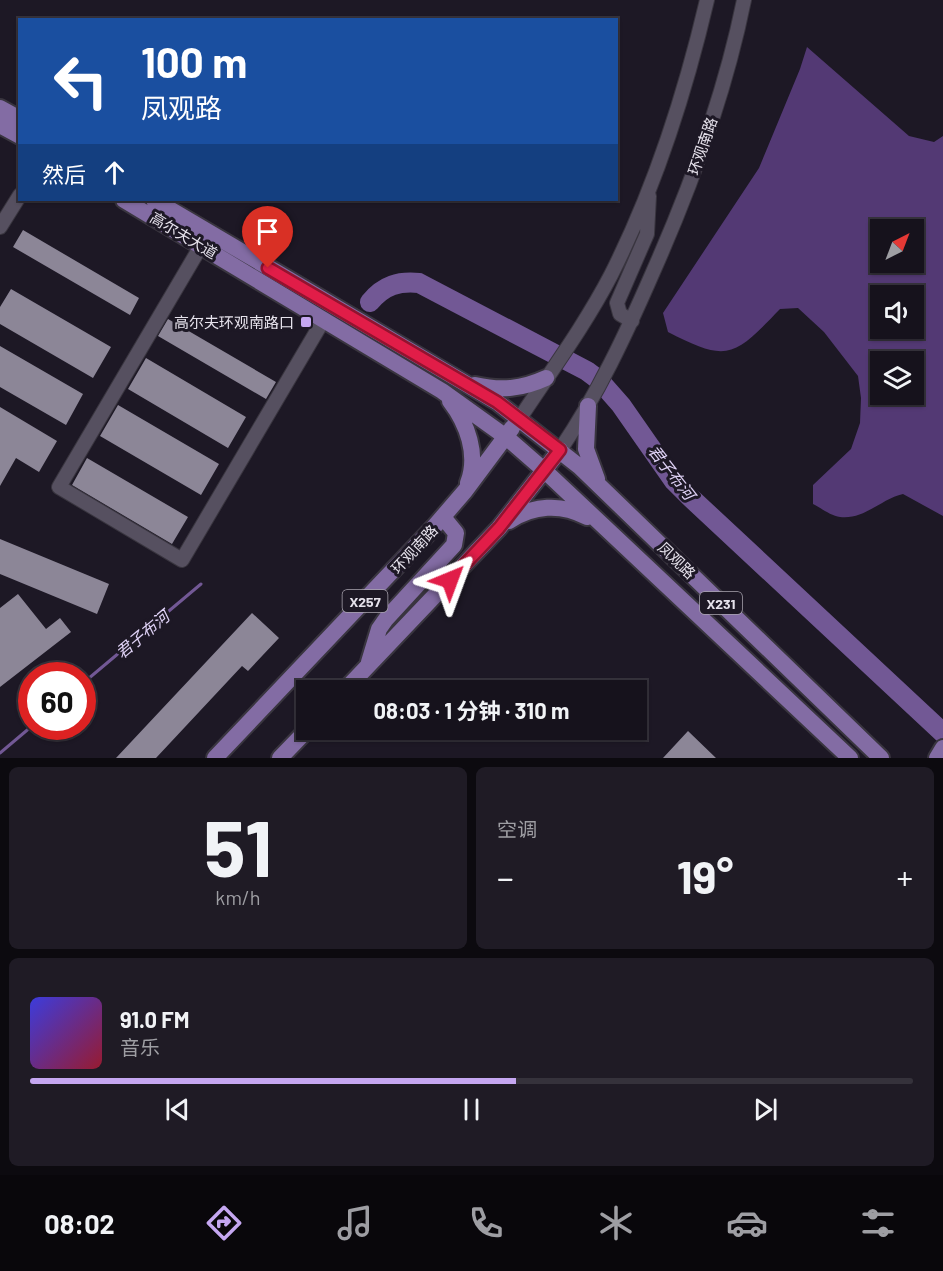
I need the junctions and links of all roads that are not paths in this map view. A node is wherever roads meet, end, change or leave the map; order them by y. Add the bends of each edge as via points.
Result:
1 (706, 0) edge
2 (744, 0) edge
3 (0, 108) edge
4 (18, 118) edge
5 (0, 125) edge
6 (18, 135) edge
7 (648, 188) junction
8 (18, 198) edge
9 (126, 201) edge
10 (156, 201) edge
11 (0, 227) edge
12 (201, 246) junction
13 (335, 320) junction
14 (632, 321) junction
15 (380, 343) junction
16 (449, 374) junction
17 (546, 378) junction
18 (442, 391) junction
19 (588, 406) junction
20 (520, 418) junction
21 (506, 437) junction
22 (560, 450) junction
23 (545, 471) junction
24 (604, 490) junction
25 (465, 491) junction
26 (442, 517) junction
27 (499, 528) junction
28 (605, 529) junction
29 (368, 665) junction
30 (354, 680) edge
31 (297, 740) edge
32 (215, 758) edge
33 (280, 758) edge
34 (850, 758) edge
35 (881, 758) edge

1 - 7 street via 687,76
2 - 14 street, 环观南路 via 729,65 701,152
3 - 4 main road
5 - 6 main road
7 - 14 street via 647,234 617,303 620,314
7 - 17 street, 环观南路 via 610,276
8 - 11 street
9 - 12 main road, 高尔夫大道 / X231
10 - 13 main road, 高尔夫大道 / X231
12 - 13 main road, 高尔夫大道 / X231
12 - 13 street via 59,487 182,560
13 - 15 main road, X231
14 - 19 street, 环观南路
15 - 16 main road, X231
15 - 18 main road, X231
16 - 17 main road via 468,383 504,390
16 - 20 main road, X231
17 - 20 street, 环观南路
18 - 21 main road, X231
18 - 25 main road via 459,413 470,439 473,466
19 - 22 street
19 - 24 main road via 586,449
20 - 21 main road, 环观南路 / X257
20 - 22 main road, 凤观路 / X231
21 - 23 main road, 凤观路 / X231
21 - 25 main road, 环观南路 / X257
22 - 23 main road
22 - 24 main road, 凤观路 / X231
23 - 27 main road
23 - 28 main road, 凤观路 / X231
24 - 35 main road, 凤观路 / X231
25 - 26 main road, 环观南路 / X257
26 - 29 main road via 456,533 454,545 386,619
26 - 32 main road, 环观南路 / X257
27 - 28 main road via 530,510 557,507 583,514
27 - 29 main road
28 - 34 main road, 凤观路 / X231
29 - 30 main road
31 - 33 main road

